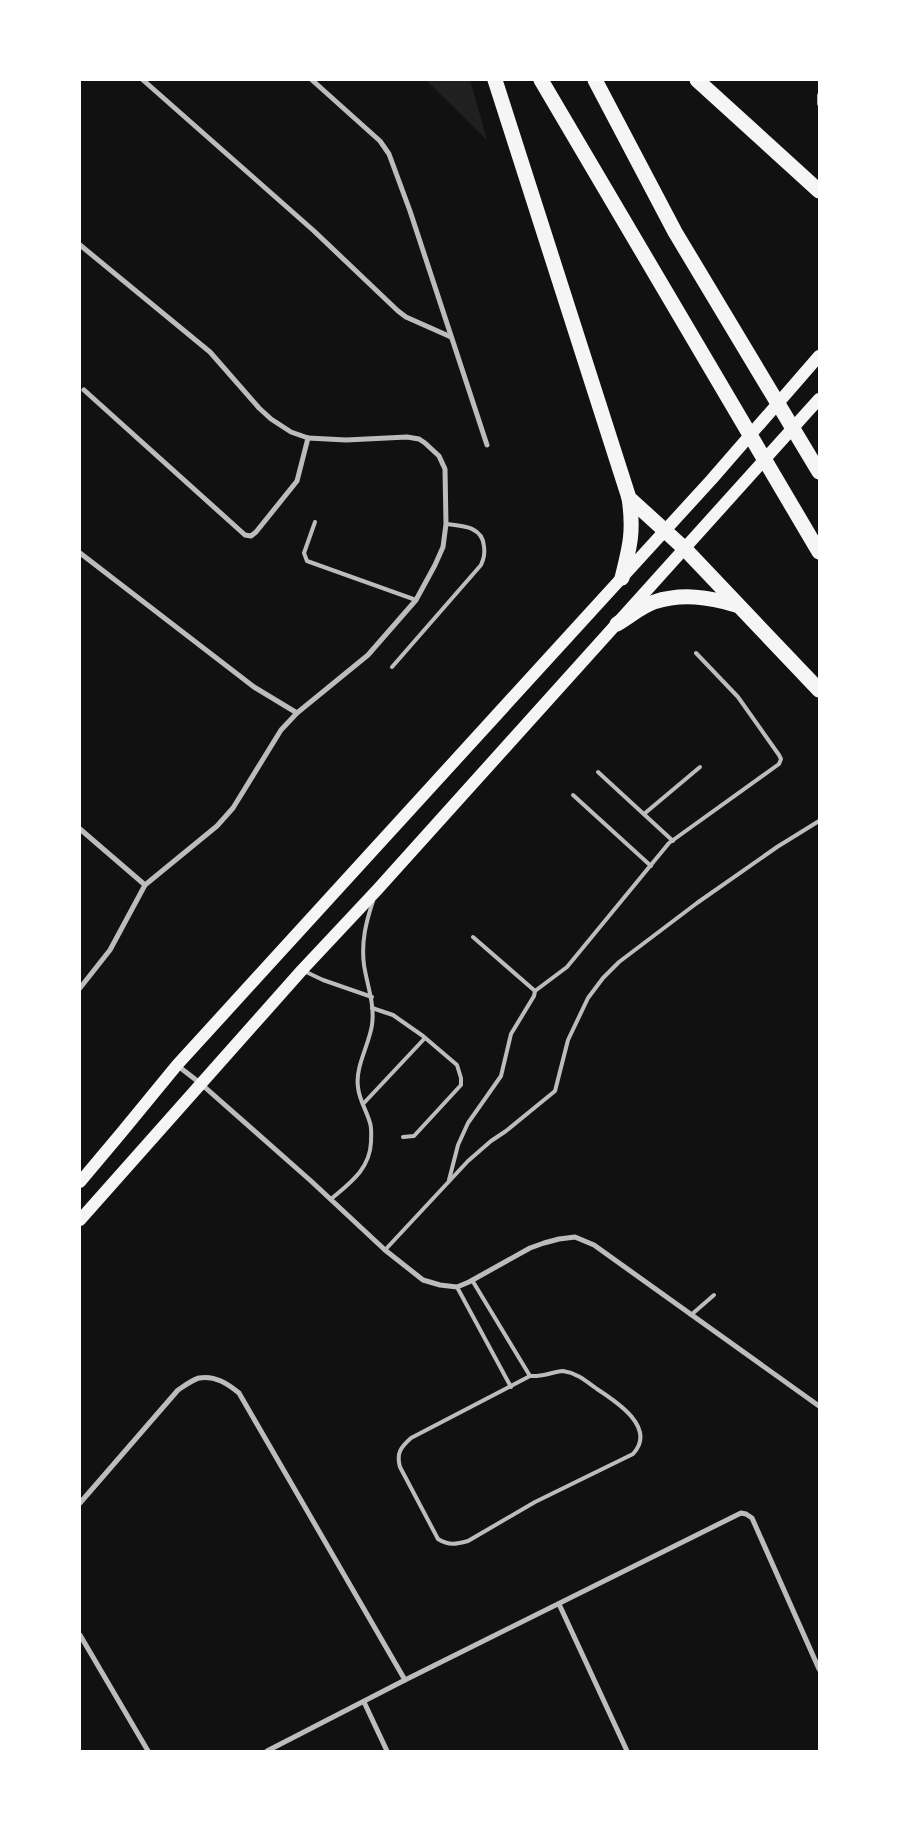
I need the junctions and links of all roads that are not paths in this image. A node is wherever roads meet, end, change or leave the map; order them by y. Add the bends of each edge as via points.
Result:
1 (143, 80) edge
2 (312, 80) edge
3 (495, 80) edge
4 (541, 80) edge
5 (595, 80) edge
6 (697, 80) edge
7 (819, 95) edge
8 (819, 104) edge
9 (816, 187) edge
10 (80, 245) edge
11 (451, 337) junction
12 (818, 358) edge
13 (84, 390) dead end
14 (819, 399) edge
15 (308, 438) junction
16 (487, 446) dead end
17 (819, 472) edge
18 (629, 498) junction
19 (315, 522) dead end
20 (446, 524) junction
21 (664, 531) junction
22 (685, 549) junction
23 (819, 552) edge
24 (80, 553) edge
25 (622, 578) junction
26 (416, 600) junction
27 (737, 605) junction
28 (617, 624) junction
29 (696, 653) dead end
30 (392, 667) dead end
31 (819, 690) edge
32 (297, 713) junction
33 (700, 767) dead end
34 (598, 772) dead end
35 (573, 795) dead end
36 (644, 814) junction
37 (819, 821) edge
38 (80, 829) edge
39 (673, 840) junction
40 (651, 866) junction
41 (145, 885) junction
42 (377, 890) junction
43 (473, 938) dead end
44 (302, 970) junction
45 (80, 988) edge
46 (535, 991) junction
47 (372, 997) junction
48 (372, 1008) junction
49 (425, 1038) junction
50 (177, 1064) junction
51 (200, 1083) junction
52 (363, 1104) junction
53 (403, 1137) dead end
54 (80, 1182) edge
55 (449, 1182) junction
56 (331, 1199) junction
57 (80, 1220) edge
58 (384, 1250) junction
59 (472, 1280) junction
60 (456, 1287) junction
61 (714, 1295) dead end
62 (691, 1315) junction
63 (530, 1376) junction
64 (511, 1387) junction
65 (819, 1406) edge
66 (80, 1503) edge
67 (559, 1604) junction
68 (80, 1635) edge
69 (819, 1669) edge
70 (405, 1680) junction
71 (364, 1702) junction
72 (148, 1751) edge
73 (267, 1751) edge
74 (387, 1751) edge
75 (627, 1751) edge

1 - 11 street via 314,231 398,311
2 - 11 street via 380,141 389,154
3 - 18 highway
4 - 23 highway
5 - 17 highway via 675,232
6 - 9 highway
7 - 8 lane
10 - 15 street via 210,352 271,419
11 - 16 street
12 - 21 main road
13 - 15 street via 245,535 251,536 256,532 297,481
14 - 22 main road
15 - 20 street via 407,437 426,443 439,456 444,468
18 - 21 highway
18 - 25 highway via 632,536
19 - 26 lane via 304,553 307,561
20 - 26 street via 443,546
20 - 30 lane via 479,532 485,555 481,565
21 - 22 highway
21 - 25 main road
22 - 27 highway
22 - 28 main road
24 - 32 street via 254,687
25 - 50 main road
26 - 32 street via 368,655
27 - 28 highway via 682,596 653,602
27 - 31 highway
28 - 42 main road
29 - 39 lane via 738,697 781,759 779,764
32 - 41 street via 267,750 226,816
33 - 36 lane
34 - 36 lane
35 - 40 lane
36 - 39 lane
37 - 55 lane via 697,903 619,962 588,998 568,1040 555,1091 486,1145
38 - 41 street
39 - 40 lane
40 - 46 lane via 567,967
41 - 45 street via 110,950
42 - 44 main road
42 - 47 lane via 362,944
43 - 46 lane
44 - 47 lane
44 - 51 main road
46 - 55 lane via 511,1034 501,1076 468,1123 458,1145
47 - 48 lane
48 - 49 lane via 394,1016
48 - 52 lane via 371,1032 358,1073 357,1086
49 - 52 lane
49 - 53 lane via 457,1065 461,1085 414,1136
50 - 51 street
50 - 54 main road
51 - 56 street
51 - 57 main road
52 - 56 lane via 371,1126 371,1150 367,1163 355,1180
55 - 58 lane
56 - 58 street
58 - 60 street via 423,1280
59 - 60 street
59 - 62 street via 530,1248 559,1238 575,1237 594,1245
59 - 63 lane
60 - 64 lane
61 - 62 lane
62 - 65 street
63 - 64 lane
63 - 64 lane via 564,1371 574,1373 622,1406 638,1428 640,1443 633,1454 535,1502 468,1541 449,1544 438,1539 400,1467 398,1452 411,1438
66 - 70 street via 178,1390 198,1378 213,1378 227,1383 239,1393
67 - 69 street via 735,1515 746,1514 752,1518
67 - 70 street
67 - 75 street
68 - 72 street
70 - 71 street
71 - 73 street
71 - 74 street

